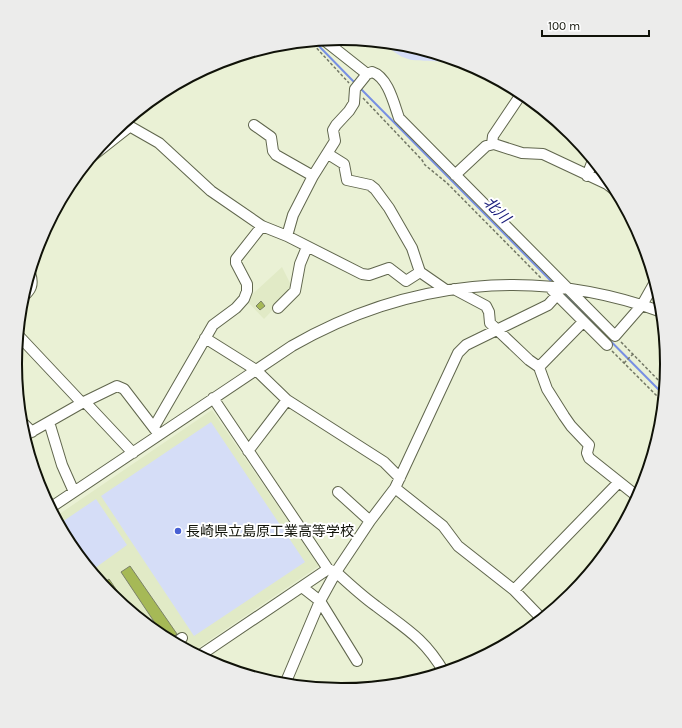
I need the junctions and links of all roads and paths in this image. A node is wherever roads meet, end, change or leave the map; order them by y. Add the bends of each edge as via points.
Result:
1 (316, 46) edge
2 (329, 46) edge
3 (360, 83) junction
4 (518, 99) edge
5 (254, 125) dead end
6 (129, 126) edge
7 (492, 144) junction
8 (328, 154) junction
9 (591, 166) edge
10 (312, 176) junction
11 (586, 176) junction
12 (450, 180) junction
13 (603, 182) edge
14 (262, 226) junction
15 (287, 236) junction
16 (307, 247) junction
17 (420, 272) junction
18 (568, 289) junction
19 (651, 289) edge
20 (450, 290) junction
21 (554, 290) junction
22 (642, 305) junction
23 (278, 308) dead end
24 (655, 310) edge
25 (584, 322) junction
26 (495, 329) junction
27 (615, 336) junction
28 (205, 338) junction
29 (23, 340) edge
30 (607, 345) joint
31 (632, 355) junction
32 (625, 362) junction
33 (539, 367) junction
34 (256, 370) junction
35 (659, 381) edge
36 (658, 397) edge
37 (213, 398) junction
38 (287, 400) junction
39 (83, 402) junction
40 (50, 422) junction
41 (157, 432) junction
42 (30, 433) edge
43 (248, 450) junction
44 (133, 453) junction
45 (400, 478) junction
46 (619, 482) junction
47 (395, 488) junction
48 (74, 492) junction
49 (338, 492) dead end
50 (633, 493) edge
51 (55, 505) edge
52 (370, 521) junction
53 (332, 571) junction
54 (302, 587) junction
55 (514, 590) junction
56 (320, 601) junction
57 (538, 615) edge
58 (205, 652) edge
59 (357, 661) dead end
60 (441, 667) edge
61 (287, 678) edge

1 - 3 path
2 - 3 street
3 - 8 street via 354,103 333,130 336,141
3 - 12 path via 425,165
3 - 12 street via 372,72 381,77 400,118
4 - 7 street via 493,136
5 - 10 street via 271,137 276,155
6 - 14 street via 159,143 211,191
7 - 11 street via 522,153 543,154
7 - 12 street via 486,146
8 - 10 street
8 - 17 street via 344,164 347,180 370,185 375,189 412,248
9 - 11 street
10 - 15 street via 293,215
11 - 13 street
12 - 18 street
12 - 21 path via 500,236
14 - 15 street
14 - 28 street via 236,259 247,284 248,291 244,299 213,325
15 - 16 street
16 - 17 street via 366,275 389,268 406,281
16 - 23 street via 300,264 295,291
17 - 20 street
18 - 21 street
18 - 22 street
18 - 27 street
19 - 22 street
20 - 21 street via 501,284
20 - 26 street via 486,306 490,323
20 - 34 street via 419,295 350,317 317,332
21 - 25 street
21 - 26 street via 548,304
22 - 24 street
22 - 27 street
25 - 30 street
25 - 33 street
26 - 33 street
26 - 45 street via 466,345 458,353
27 - 31 path
28 - 34 street
28 - 41 street
29 - 39 street
30 - 32 path
31 - 32 path
31 - 35 path
32 - 36 path
33 - 46 street via 547,389 564,416 589,445 589,458
34 - 37 street
34 - 38 street
37 - 41 street
37 - 43 street
38 - 43 street
38 - 45 street via 384,462
39 - 40 street
39 - 41 street via 113,387 121,386
39 - 44 street
40 - 42 street
40 - 48 street via 62,465
41 - 44 street
43 - 53 street
44 - 48 street
45 - 47 street
46 - 50 street
46 - 55 street
47 - 52 street
47 - 55 street via 443,526 470,557
48 - 51 street
49 - 52 street
52 - 53 street
53 - 54 street
53 - 56 street
53 - 60 street via 414,634 434,654
54 - 56 street
54 - 58 street
55 - 57 street
56 - 59 street
56 - 61 street

